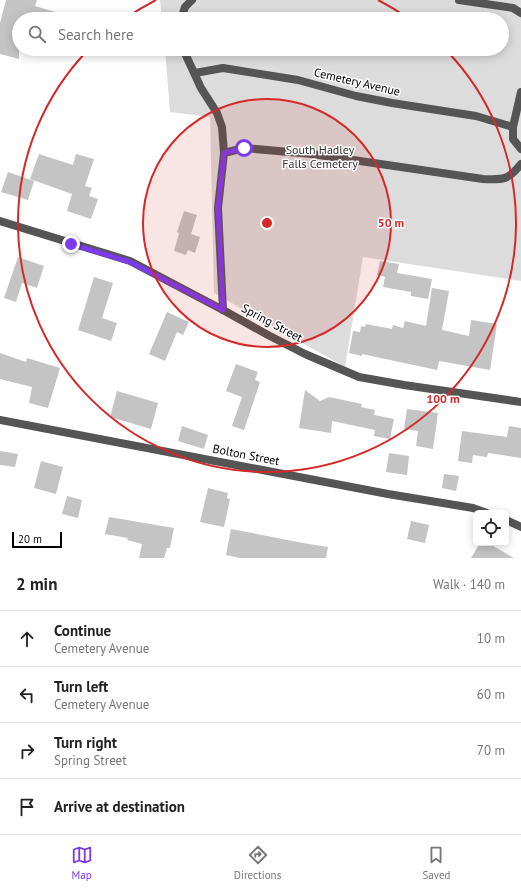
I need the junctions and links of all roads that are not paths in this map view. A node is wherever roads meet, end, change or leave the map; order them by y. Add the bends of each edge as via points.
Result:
1 (192, 0) edge
2 (459, 0) edge
3 (184, 12) edge
4 (521, 13) edge
5 (186, 56) edge
6 (195, 73) junction
7 (521, 92) edge
8 (513, 127) junction
9 (521, 149) edge
10 (224, 153) junction
11 (521, 164) edge
12 (0, 222) edge
13 (223, 310) junction
14 (521, 402) edge
15 (0, 420) edge
16 (479, 510) edge
17 (509, 521) edge
18 (521, 527) edge

1 - 3 street
2 - 4 street via 514,8
5 - 6 street
6 - 8 street, Cemetery Avenue via 223,68 290,78 356,96 476,116
6 - 10 street via 217,113 222,127
7 - 8 street
8 - 9 street via 513,140
10 - 11 street via 244,148 312,154 499,180 512,175
10 - 13 street via 218,208
12 - 13 street, Spring Street via 130,262
13 - 14 street, Spring Street via 305,354 360,377
15 - 16 street, Bolton Street
17 - 18 street

